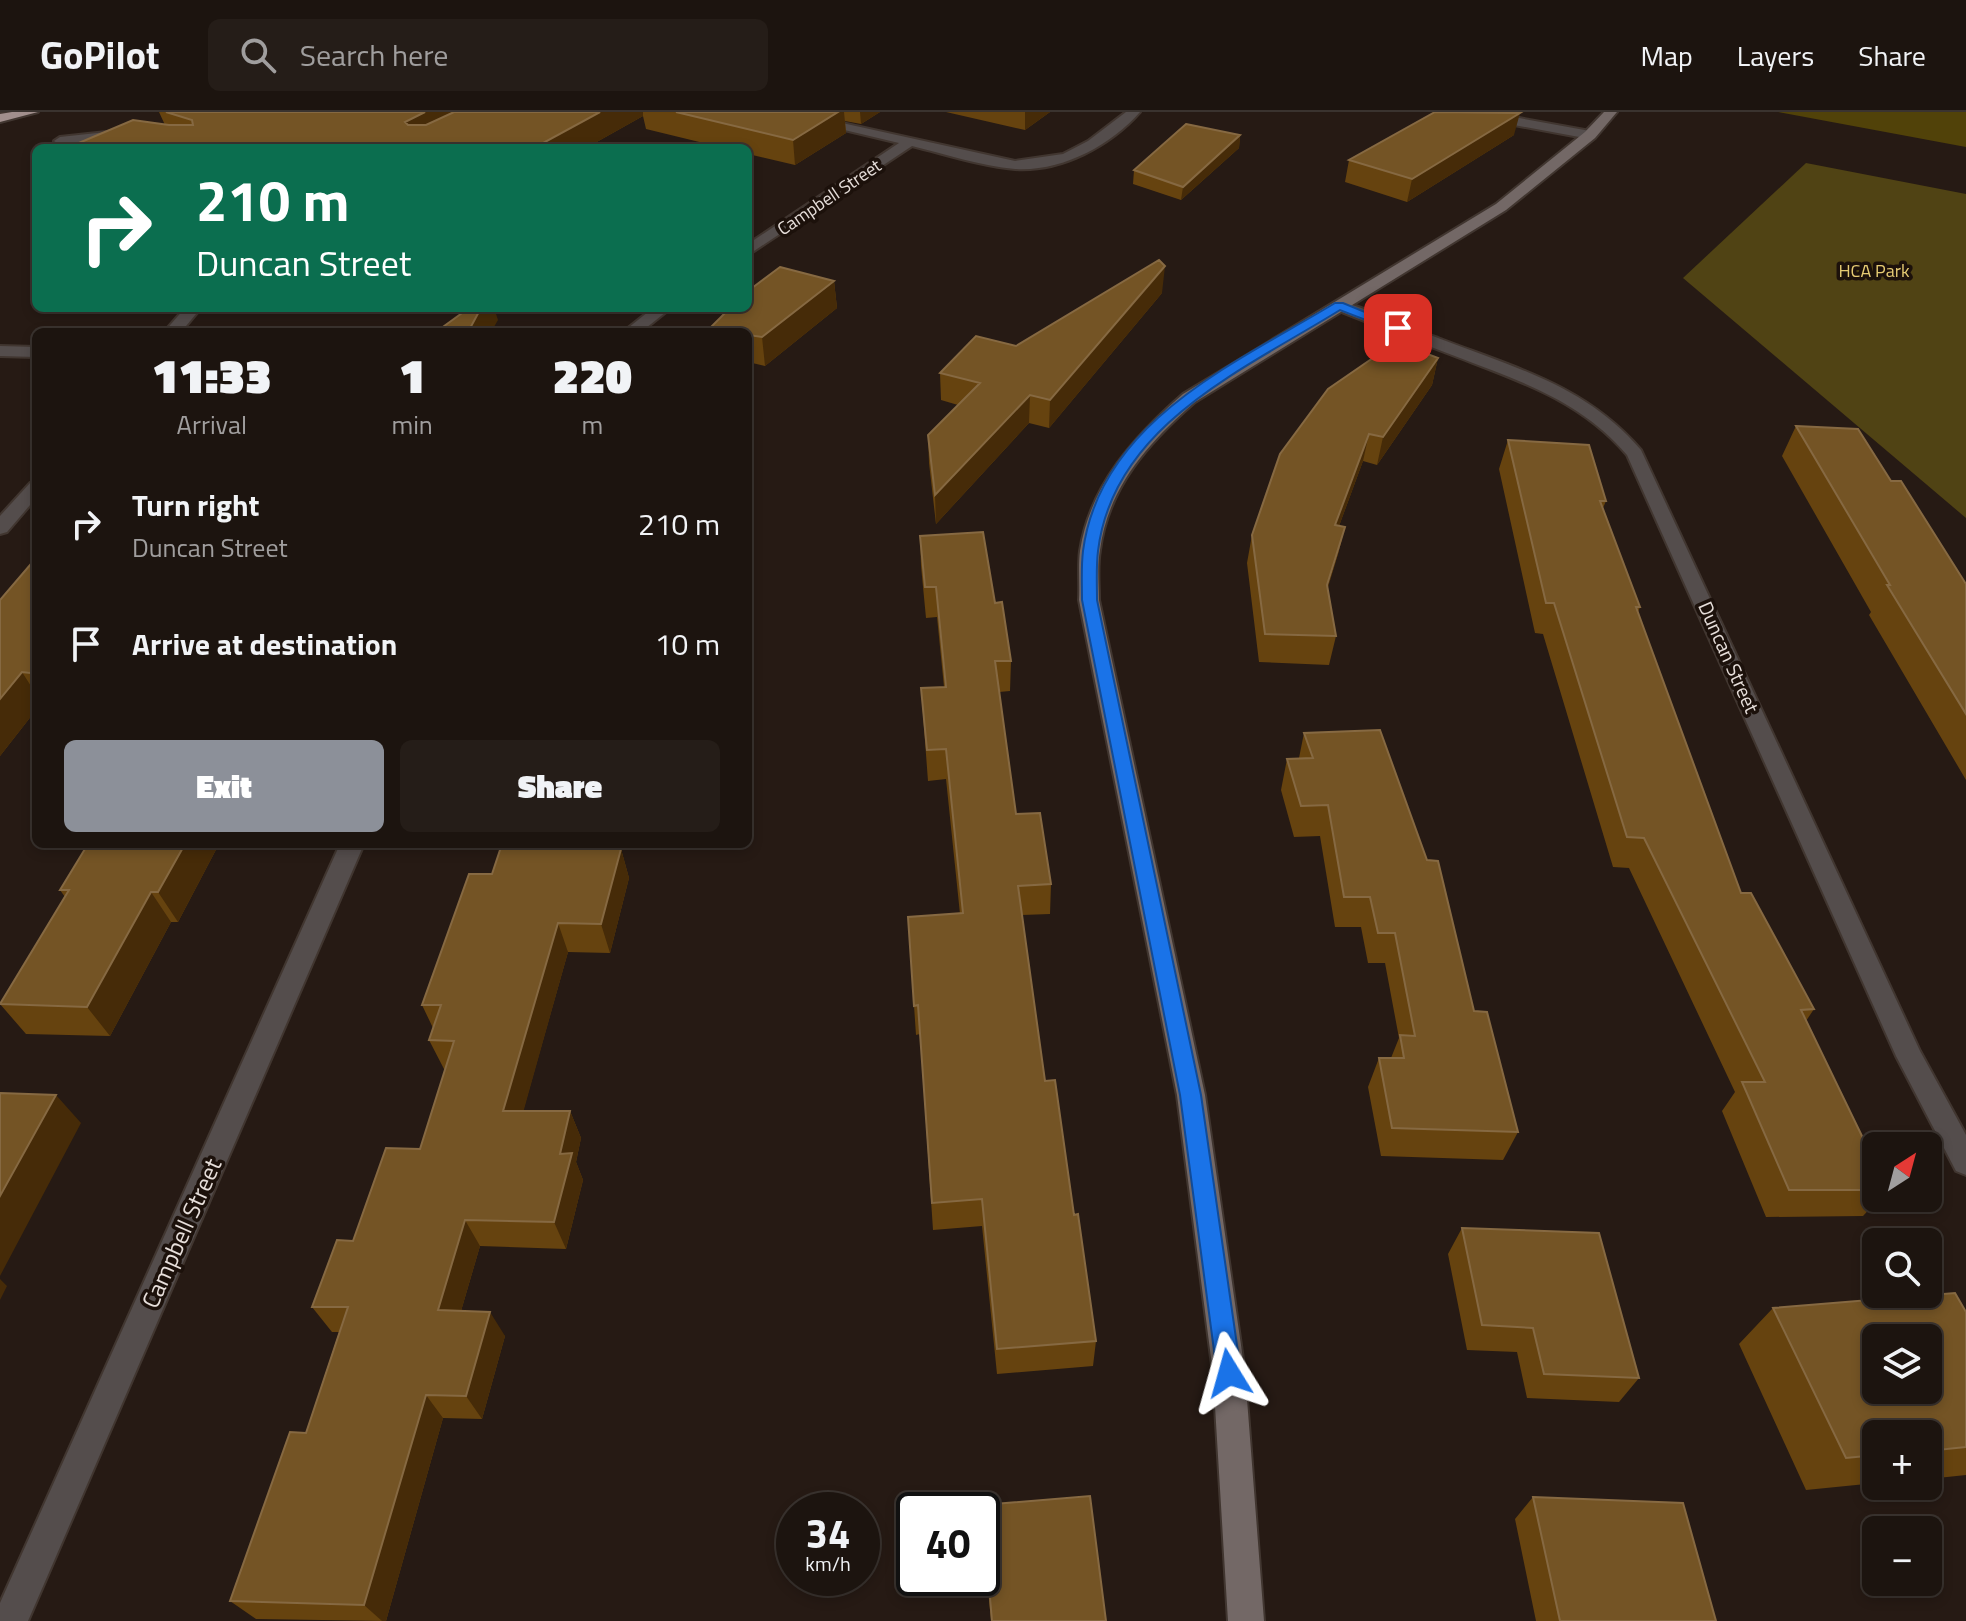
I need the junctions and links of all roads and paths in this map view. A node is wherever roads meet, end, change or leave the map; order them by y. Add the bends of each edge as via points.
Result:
1 (32, 112) edge
2 (775, 112) edge
3 (1134, 112) edge
4 (1466, 112) edge
5 (1611, 112) edge
6 (0, 118) edge
7 (1590, 135) junction
8 (142, 136) edge
9 (60, 141) dead end
10 (910, 142) junction
11 (752, 248) edge
12 (1339, 306) junction
13 (190, 312) edge
14 (658, 312) edge
15 (176, 328) edge
16 (636, 328) edge
17 (0, 351) edge
18 (32, 352) edge
19 (32, 492) edge
20 (0, 528) edge
21 (350, 848) edge
22 (1966, 1162) edge
23 (10, 1621) edge
24 (1246, 1621) edge

1 - 6 highway
2 - 10 street
3 - 10 street via 1084,152 1043,164 1015,165
4 - 7 street
5 - 7 street
7 - 12 street via 1501,207
8 - 9 street via 119,133
10 - 11 street, Campbell Street
12 - 22 street, Duncan Street via 1545,385 1612,427 1635,454 1909,1056
12 - 24 street via 1189,398 1152,429 1123,464 1102,505 1090,550 1089,600 1191,1095 1229,1373
13 - 15 street
14 - 16 street
17 - 18 street
19 - 20 street
21 - 23 street, Campbell Street

